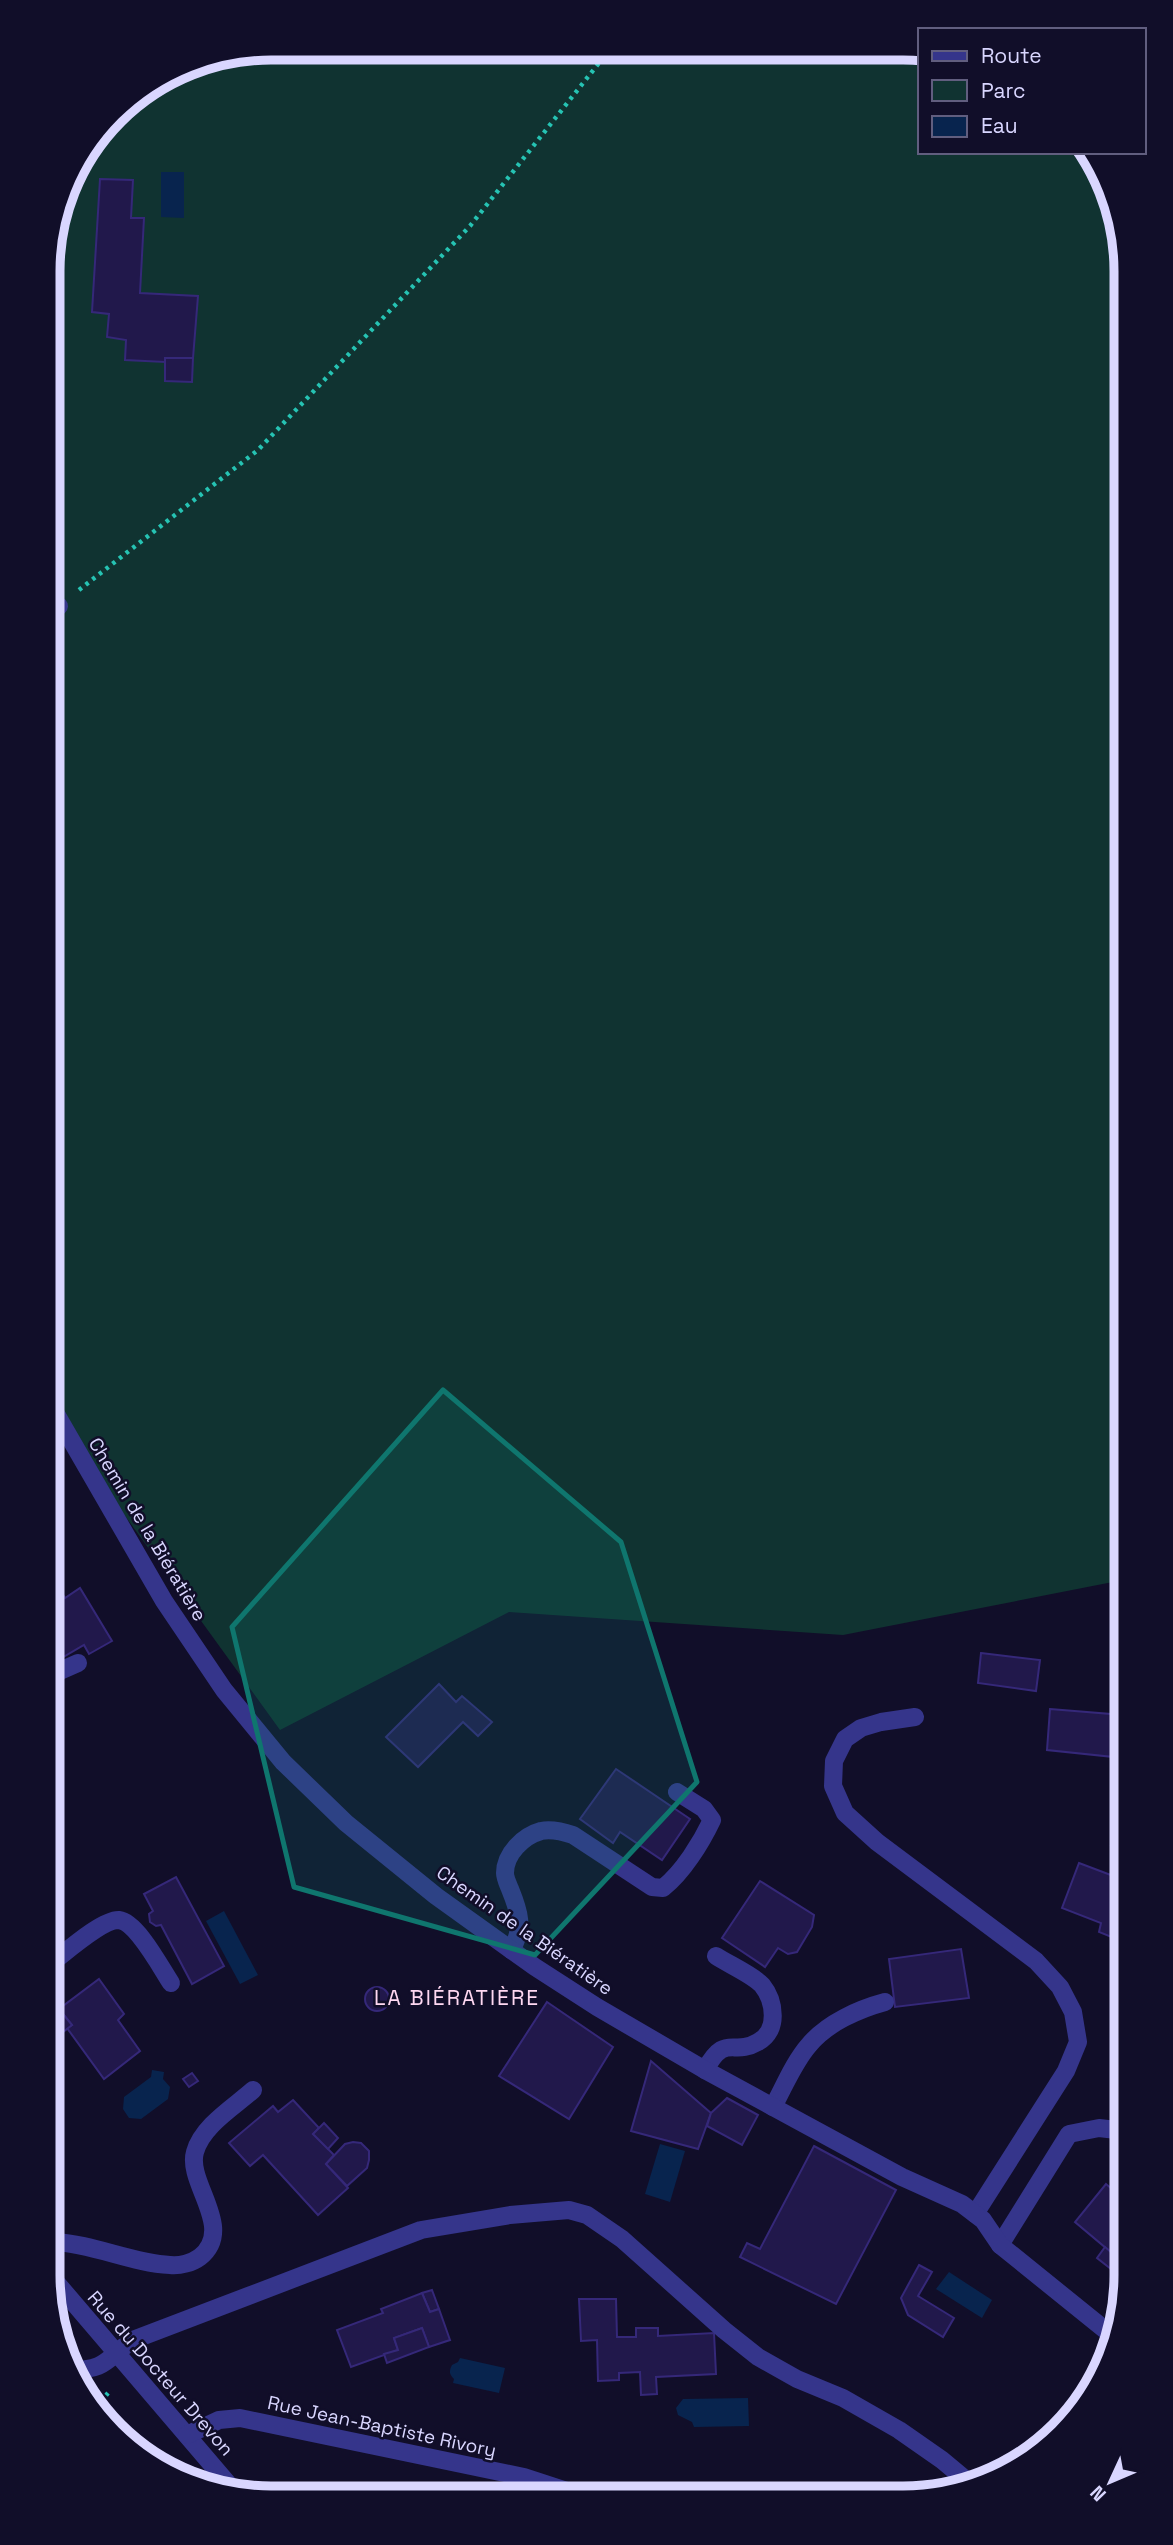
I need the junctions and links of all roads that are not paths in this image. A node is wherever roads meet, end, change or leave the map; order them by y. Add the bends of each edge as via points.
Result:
1 (59, 1420) edge
2 (78, 1663) dead end
3 (59, 1671) edge
4 (915, 1717) dead end
5 (677, 1792) dead end
6 (511, 1950) junction
7 (716, 1956) dead end
8 (59, 1957) edge
9 (171, 1983) dead end
10 (885, 2002) dead end
11 (705, 2070) junction
12 (253, 2090) dead end
13 (773, 2107) junction
14 (1113, 2130) edge
15 (975, 2214) junction
16 (59, 2243) edge
17 (1000, 2245) junction
18 (60, 2287) edge
19 (1105, 2330) edge
20 (116, 2353) junction
21 (83, 2370) edge
22 (187, 2435) junction
23 (962, 2476) edge
24 (224, 2480) edge
25 (552, 2486) edge

1 - 6 street, Chemin de la Biératière via 164,1601 224,1690 283,1762 346,1823
2 - 3 street
4 - 15 street via 881,1721 845,1739 834,1761 833,1786 845,1814 1036,1961 1060,1987 1073,2012 1078,2042 1066,2071
5 - 6 street via 704,1809 712,1820 663,1888 652,1887 564,1832 543,1830 515,1847 505,1875 521,1924
6 - 11 street, Chemin de la Biératière
7 - 11 street via 761,1984 774,2021 759,2042 716,2052
8 - 9 street via 95,1931 120,1920 138,1933
10 - 13 street via 867,2007 818,2036
11 - 13 street, Chemin de la Biératière
12 - 16 street via 201,2137 195,2151 193,2163 213,2228 205,2252 195,2260 169,2265
13 - 15 street, Chemin de la Biératière
14 - 17 street via 1069,2134
15 - 17 street, Chemin de la Biératière
17 - 19 street, Chemin de la Biératière
18 - 20 street, Rue du Docteur Drevon
20 - 21 street via 93,2370
20 - 22 street, Rue du Docteur Drevon
20 - 23 street via 133,2340 421,2230 569,2210 587,2215 622,2239 758,2357 899,2430
22 - 24 street, Rue du Docteur Drevon
22 - 25 street, Rue Jean-Baptiste Rivory via 219,2420 240,2418

